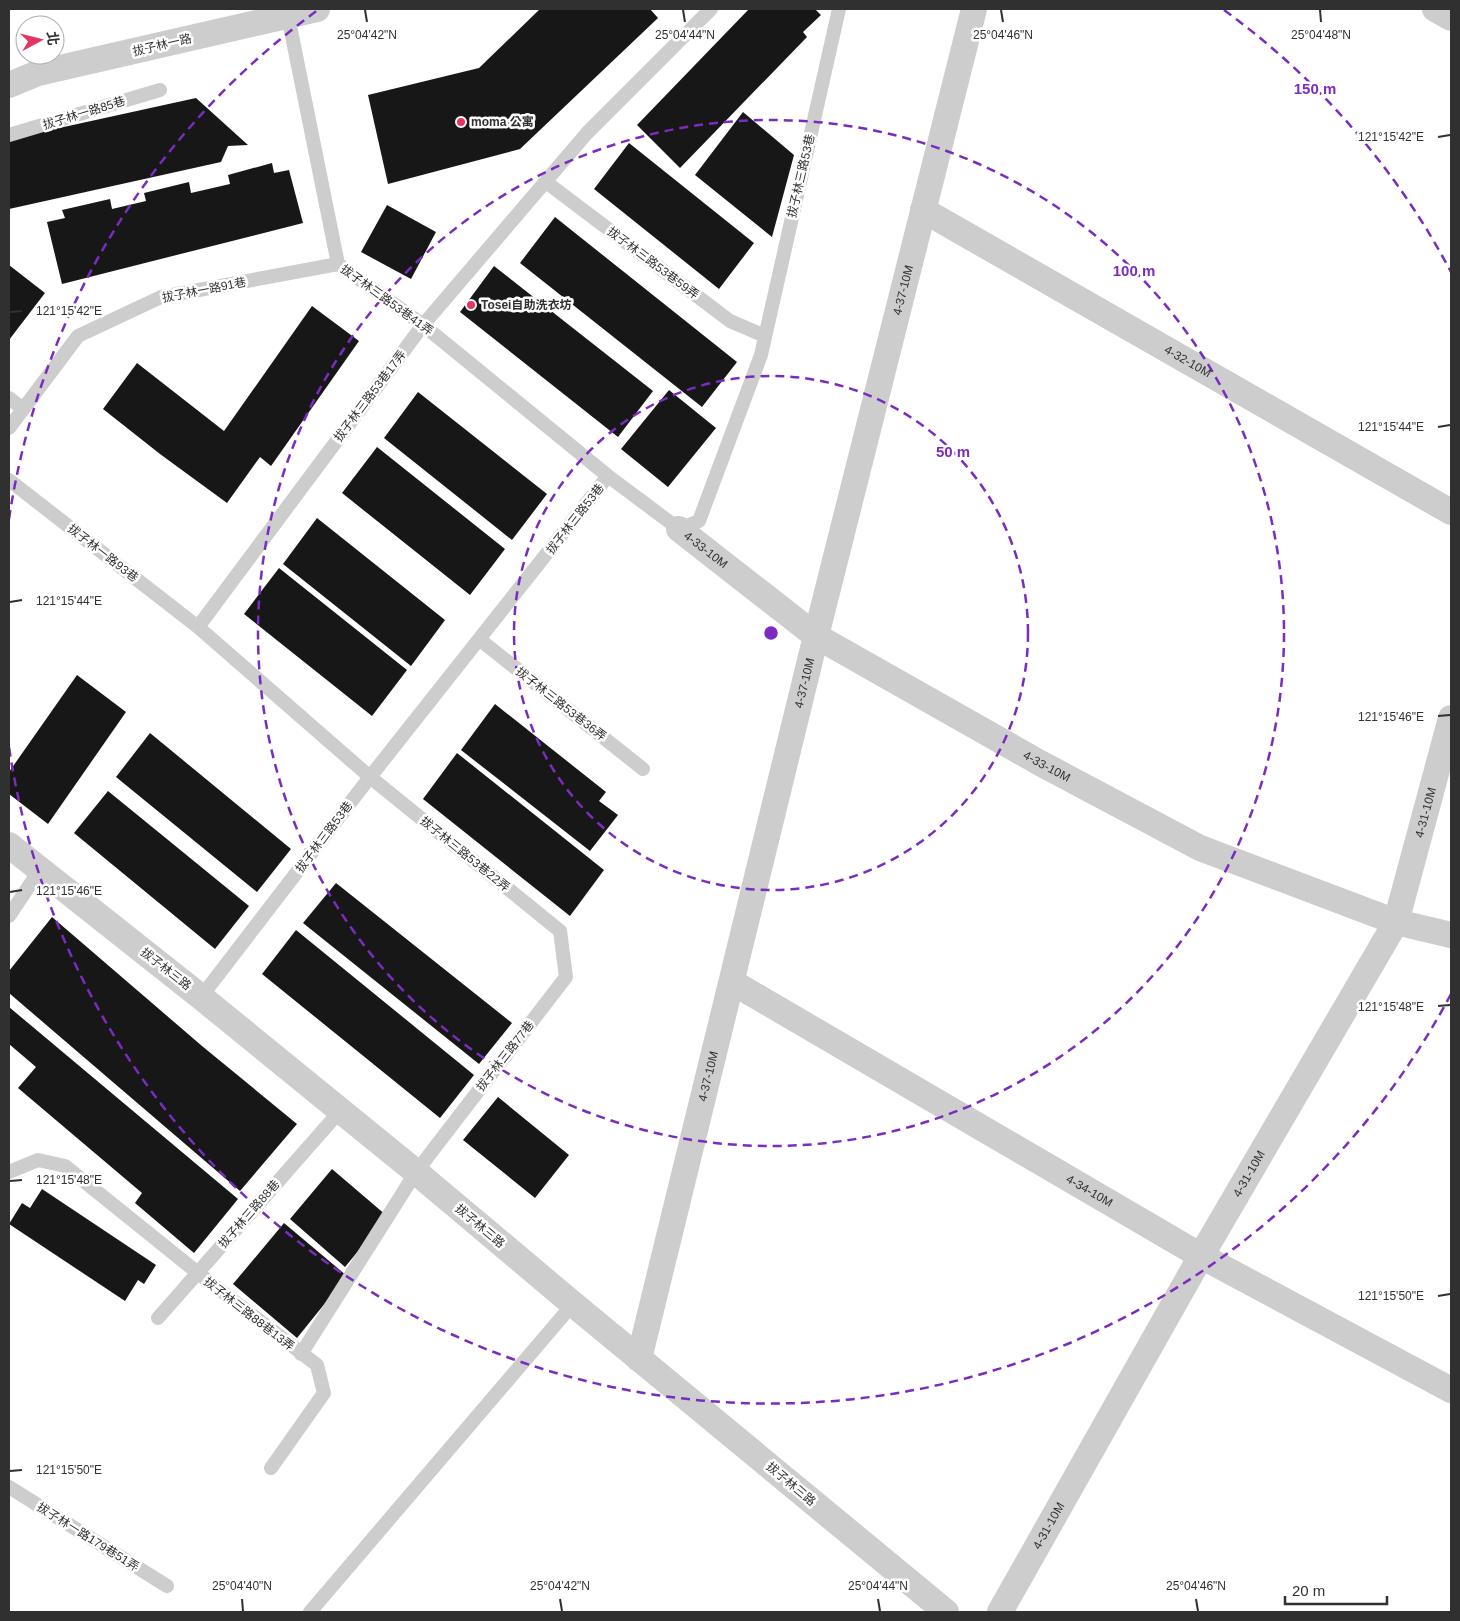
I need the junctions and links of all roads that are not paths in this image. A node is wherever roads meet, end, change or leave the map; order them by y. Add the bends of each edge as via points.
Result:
1 (317, 9) edge
2 (711, 9) edge
3 (840, 9) edge
4 (974, 9) edge
5 (1435, 9) edge
6 (286, 13) edge
7 (1451, 18) edge
8 (9, 85) edge
9 (160, 90) dead end
10 (9, 135) edge
11 (546, 182) junction
12 (923, 210) junction
13 (338, 264) junction
14 (423, 325) junction
15 (765, 336) junction
16 (9, 398) edge
17 (23, 409) junction
18 (9, 428) edge
19 (608, 476) junction
20 (9, 480) edge
21 (1451, 512) edge
22 (679, 529) junction
23 (198, 627) junction
24 (816, 636) junction
25 (479, 639) junction
26 (1451, 718) edge
27 (643, 769) dead end
28 (370, 777) junction
29 (9, 845) edge
30 (39, 870) junction
31 (9, 916) edge
32 (1396, 922) junction
33 (560, 931) joint
34 (1451, 935) edge
35 (732, 982) junction
36 (201, 997) junction
37 (340, 1111) junction
38 (9, 1172) edge
39 (416, 1172) junction
40 (1201, 1256) junction
41 (198, 1273) junction
42 (573, 1304) junction
43 (158, 1318) dead end
44 (301, 1354) junction
45 (639, 1359) junction
46 (1451, 1390) edge
47 (271, 1468) dead end
48 (9, 1488) edge
49 (167, 1586) dead end
50 (310, 1612) edge
51 (946, 1612) edge
52 (1000, 1612) edge

1 - 6 street, 拔子林一路
2 - 11 lane, 拔子林三路53巷17弄 via 587,132
3 - 15 lane, 拔子林三路53巷
4 - 12 street, 4-37-10M
5 - 7 street
6 - 8 street, 拔子林一路 via 38,73
6 - 13 lane, 拔子林三路53巷41弄
9 - 10 lane, 拔子林一路85巷
11 - 14 lane, 拔子林三路53巷17弄
11 - 15 lane, 拔子林三路53巷59弄 via 730,322
12 - 21 street, 4-32-10M
12 - 24 street, 4-37-10M
13 - 14 lane, 拔子林三路53巷41弄
13 - 17 lane, 拔子林一路91巷 via 161,297 78,336
14 - 19 lane, 拔子林三路53巷41弄
14 - 23 lane, 拔子林三路53巷17弄
15 - 22 lane, 拔子林三路53巷 via 699,521
16 - 17 lane
17 - 18 lane, 拔子林一路91巷
19 - 22 lane, 拔子林三路53巷
19 - 25 lane, 拔子林三路53巷
20 - 23 lane, 拔子林一路93巷
22 - 24 street, 4-33-10M
23 - 28 lane
24 - 32 street, 4-33-10M via 1031,758 1200,848
24 - 35 street, 4-37-10M
25 - 27 lane, 拔子林三路53巷36弄
25 - 28 lane, 拔子林三路53巷
26 - 32 street, 4-31-10M
28 - 33 lane, 拔子林三路53巷22弄
28 - 36 lane, 拔子林三路53巷
29 - 30 street, 拔子林三路
30 - 31 lane
30 - 36 street, 拔子林三路
32 - 34 street, 4-33-10M
32 - 40 street, 4-31-10M
33 - 39 lane, 拔子林三路77巷 via 566,977
35 - 40 street, 4-34-10M
35 - 45 street, 4-37-10M
36 - 37 street, 拔子林三路
37 - 39 street, 拔子林三路
37 - 41 lane, 拔子林三路88巷
38 - 41 lane, 拔子林三路88巷13弄 via 38,1160 65,1166
39 - 42 street, 拔子林三路
39 - 44 lane, 拔子林三路77巷
40 - 46 street, 4-34-10M
40 - 52 street, 4-31-10M
41 - 43 lane, 拔子林三路88巷
41 - 44 lane, 拔子林三路88巷13弄
42 - 45 street, 拔子林三路
42 - 50 lane
44 - 47 lane, 拔子林三路88巷13弄 via 316,1365 324,1393
45 - 51 street, 拔子林三路
48 - 49 lane, 拔子林一路179巷51弄

